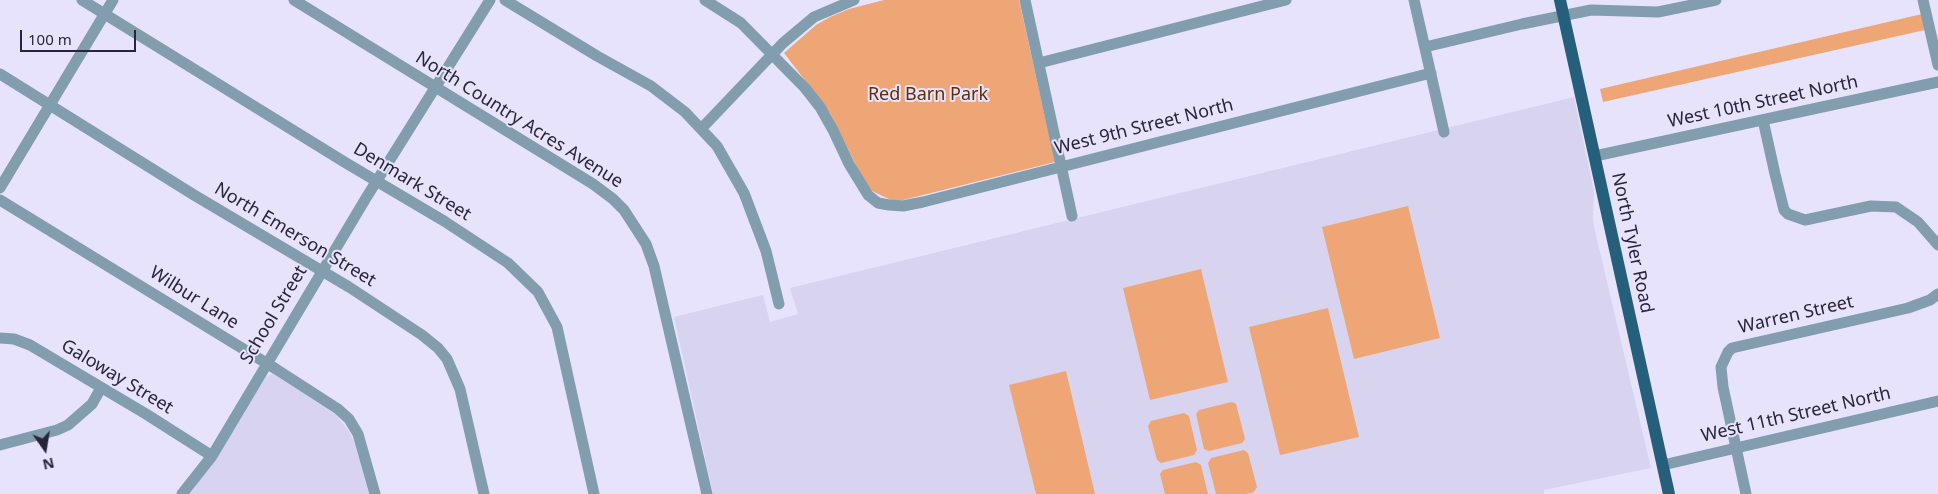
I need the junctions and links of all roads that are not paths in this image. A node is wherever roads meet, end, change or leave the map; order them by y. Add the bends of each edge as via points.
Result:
1 (82, 0) edge
2 (113, 0) edge
3 (294, 0) edge
4 (490, 0) edge
5 (505, 0) edge
6 (706, 0) edge
7 (854, 0) edge
8 (1025, 0) edge
9 (1286, 0) edge
10 (1414, 0) edge
11 (1560, 0) edge
12 (1716, 0) edge
13 (1923, 0) edge
14 (1629, 6) edge
15 (105, 14) junction
16 (1564, 16) junction
17 (1425, 47) junction
18 (773, 54) junction
19 (1039, 63) junction
20 (1938, 65) edge
21 (1431, 73) junction
22 (0, 74) edge
23 (1938, 82) edge
24 (436, 87) junction
25 (50, 104) junction
26 (1763, 120) junction
27 (701, 129) junction
28 (1444, 132) dead end
29 (1595, 156) junction
30 (1062, 166) junction
31 (376, 181) junction
32 (0, 188) edge
33 (0, 200) edge
34 (1072, 216) dead end
35 (1938, 244) edge
36 (322, 270) junction
37 (1938, 294) edge
38 (779, 304) dead end
39 (0, 338) edge
40 (266, 363) junction
41 (101, 388) junction
42 (1938, 401) edge
43 (0, 445) edge
44 (1736, 447) junction
45 (212, 456) junction
46 (1662, 464) junction
47 (182, 494) edge
48 (375, 494) edge
49 (484, 494) edge
50 (594, 494) edge
51 (707, 494) edge
52 (1669, 494) edge
53 (1746, 494) edge

1 - 15 street, Denmark Street
2 - 15 street
3 - 24 street, North Country Acres Avenue
4 - 24 street, School Street
5 - 27 street via 651,86
6 - 18 street via 741,23
7 - 18 street via 814,17
8 - 19 street
9 - 19 street
10 - 17 street
11 - 16 main road, North Tyler Road
12 - 14 street via 1658,12
13 - 20 street
14 - 16 street
15 - 25 street
15 - 31 street, Denmark Street
16 - 17 street
16 - 29 main road, North Tyler Road
17 - 21 street
18 - 27 street
18 - 30 street, West 9th Street North via 820,107 868,195 878,203 903,206
19 - 30 street
21 - 28 street
21 - 30 street, West 9th Street North
22 - 25 street, North Emerson Street
23 - 26 street, West 10th Street North
24 - 31 street, School Street
24 - 51 street, North Country Acres Avenue via 593,184 613,199 636,226 646,244 661,289
25 - 32 street
25 - 36 street, North Emerson Street
26 - 29 street, West 10th Street North
26 - 35 street via 1784,210 1788,214 1805,220 1871,206 1896,207 1918,222
27 - 38 street via 716,146 744,193 766,251
29 - 46 main road, North Tyler Road
30 - 34 street
31 - 36 street, School Street
31 - 50 street, Denmark Street via 444,220 508,263 538,292 557,327
33 - 40 street, Wilbur Lane
36 - 40 street, School Street
36 - 49 street, North Emerson Street via 422,335 442,353 460,389
37 - 44 street, Warren Street via 1908,308 1732,348 1721,367
39 - 41 street, Galoway Street via 30,345
40 - 45 street, School Street
40 - 48 street, Wilbur Lane via 349,419 363,444
41 - 43 street via 92,404 68,425
41 - 45 street, Galoway Street
42 - 44 street, West 11th Street North
44 - 46 street, West 11th Street North
44 - 53 street, Warren Street
45 - 47 street, School Street
46 - 52 main road, North Tyler Road

